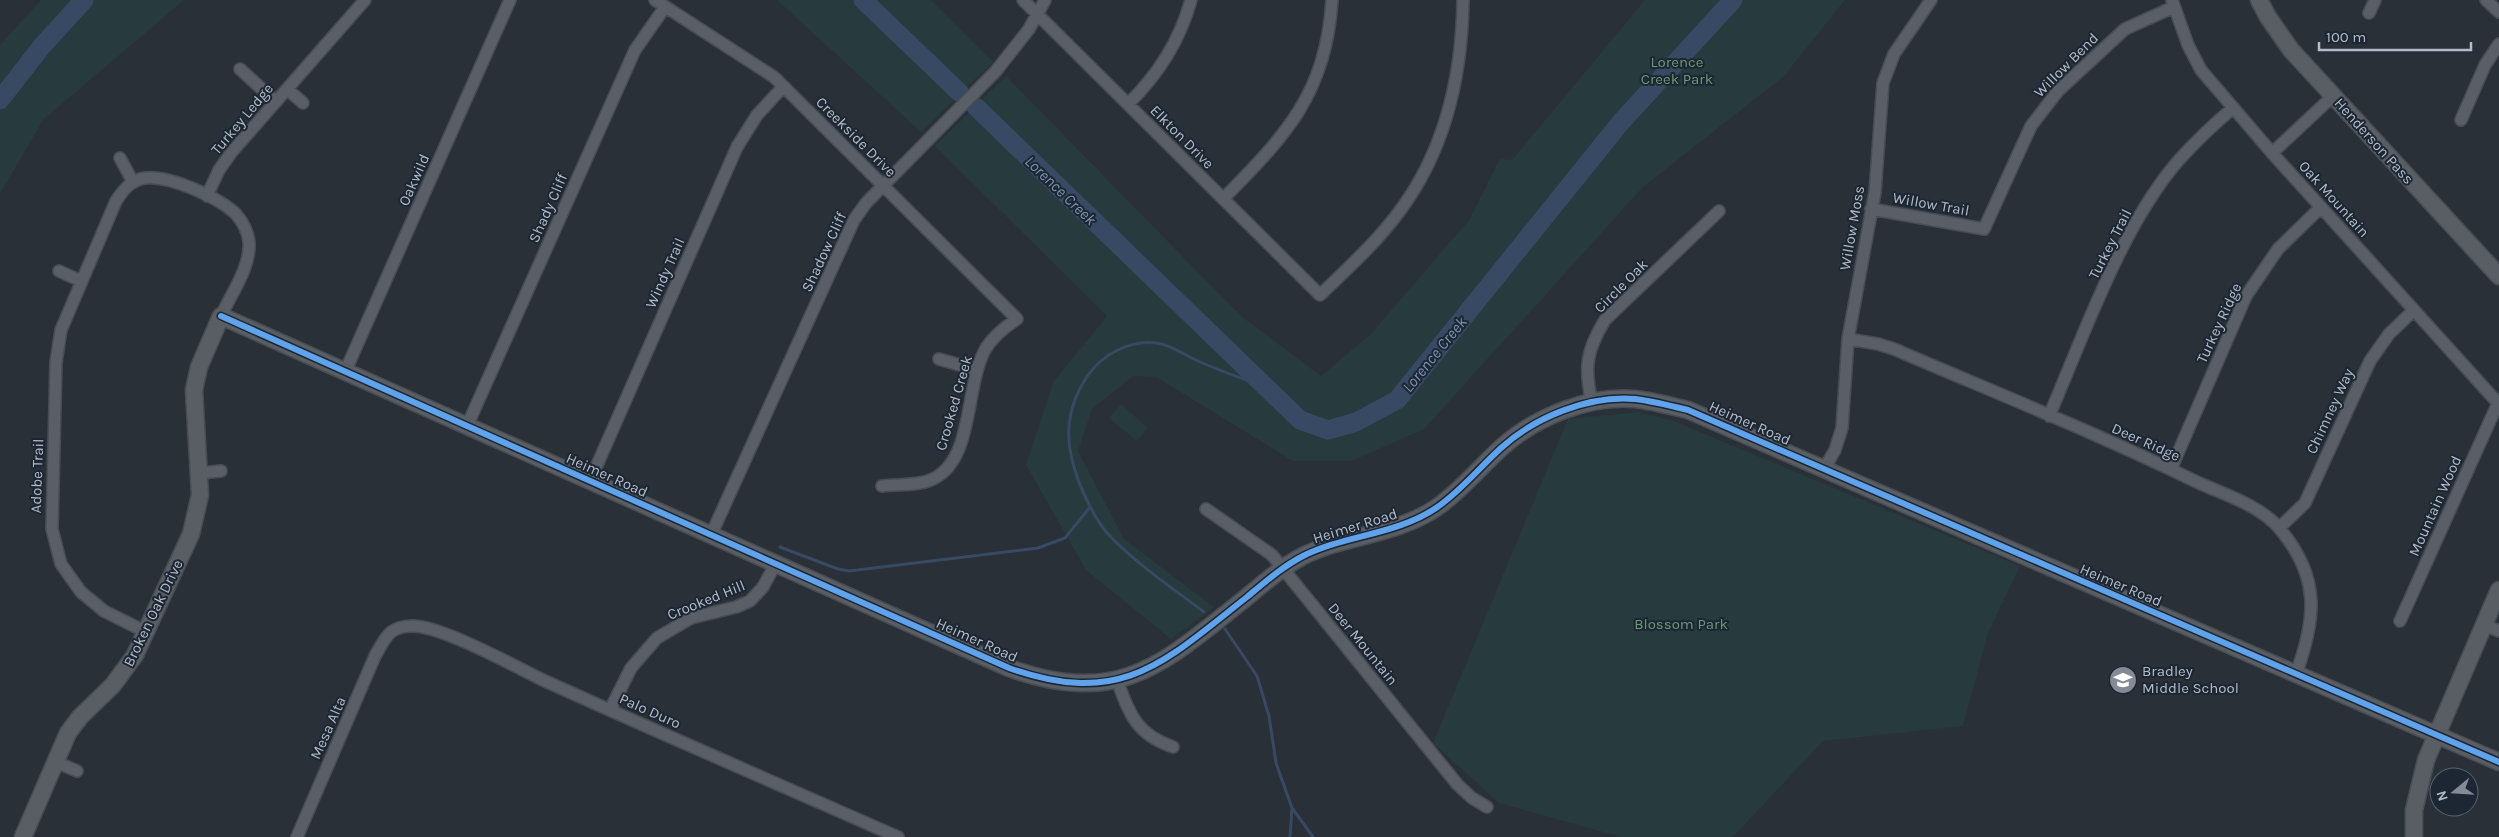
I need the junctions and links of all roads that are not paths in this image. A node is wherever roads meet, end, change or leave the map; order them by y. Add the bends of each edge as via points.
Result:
1 (365, 0) edge
2 (510, 0) edge
3 (1023, 0) edge
4 (1045, 0) edge
5 (1191, 0) edge
6 (1332, 0) edge
7 (1463, 0) edge
8 (1931, 0) edge
9 (2259, 0) edge
10 (2375, 0) edge
11 (2486, 0) edge
12 (660, 3) edge
13 (2173, 4) edge
14 (2499, 12) edge
15 (2369, 13) dead end
16 (1038, 15) junction
17 (2499, 44) edge
18 (240, 69) dead end
19 (784, 87) junction
20 (286, 89) junction
21 (2333, 96) junction
22 (276, 102) junction
23 (303, 103) dead end
24 (1128, 104) junction
25 (2233, 108) junction
26 (2461, 120) dead end
27 (2272, 153) junction
28 (120, 158) dead end
29 (133, 182) junction
30 (883, 185) junction
31 (207, 196) junction
32 (1223, 199) junction
33 (2321, 207) junction
34 (1872, 209) junction
35 (1719, 211) dead end
36 (1984, 230) joint
37 (59, 272) dead end
38 (2499, 276) edge
39 (81, 281) junction
40 (2414, 310) junction
41 (221, 316) junction
42 (1017, 319) joint
43 (1848, 339) junction
44 (939, 359) dead end
45 (977, 370) junction
46 (345, 372) junction
47 (1592, 403) junction
48 (2498, 403) edge
49 (2049, 416) junction
50 (467, 426) junction
51 (1824, 469) junction
52 (2171, 469) junction
53 (221, 471) dead end
54 (200, 473) junction
55 (590, 481) junction
56 (882, 486) dead end
57 (1206, 509) dead end
58 (2279, 528) junction
59 (711, 535) junction
60 (776, 563) junction
61 (1283, 568) junction
62 (2499, 590) edge
63 (2400, 621) dead end
64 (2492, 628) edge
65 (146, 632) junction
66 (389, 633) joint
67 (2296, 674) junction
68 (1116, 680) junction
69 (610, 710) junction
70 (2436, 736) junction
71 (1173, 746) dead end
72 (56, 762) junction
73 (2499, 762) edge
74 (77, 770) dead end
75 (1487, 807) dead end
76 (23, 837) edge
77 (297, 837) edge
78 (898, 837) edge
79 (2414, 837) edge

1 - 20 street, Turkey Ledge
2 - 46 street, Oakwild
3 - 16 street, Elkton Drive
4 - 16 street, Shadow Cliff
5 - 24 street via 1170,53
6 - 32 street via 1327,42 1300,112 1270,151
7 - 32 street, Elkton Drive via 1458,72 1443,129 1426,167 1399,212 1368,249 1320,295
8 - 34 street, Willow Moss via 1894,54 1886,73
9 - 21 street, Henderson Pass via 2279,34
10 - 15 street
11 - 14 street
12 - 19 street, Creekside Drive via 774,77
12 - 50 street, Shady Cliff via 635,50
13 - 25 street, Oak Mountain via 2195,61
13 - 36 street, Willow Bend via 2125,29 2053,96 2020,146
16 - 24 street, Elkton Drive
16 - 30 street, Shadow Cliff via 996,70
17 - 26 street via 2485,65
18 - 22 street
19 - 30 street, Creekside Drive
19 - 55 street, Windy Trail via 757,115 737,147
20 - 22 street, Turkey Ledge
20 - 23 street, Turkey Ledge
21 - 27 street
21 - 38 street, Henderson Pass
22 - 31 street, Turkey Ledge via 231,152
24 - 32 street, Elkton Drive
25 - 27 street, Oak Mountain
25 - 49 street, Turkey Trail via 2178,162 2150,199 2127,239
27 - 33 street, Oak Mountain
28 - 29 street
29 - 31 street via 157,178
29 - 39 street, Adobe Trail via 116,201
30 - 42 street, Creekside Drive
30 - 59 street, Shadow Cliff via 849,228
31 - 41 street, Broken Oak Drive via 236,215 248,241 248,256
33 - 40 street, Oak Mountain
33 - 52 street, Turkey Ridge via 2278,249 2246,296
34 - 36 street, Willow Trail
34 - 43 street, Willow Moss
35 - 47 street, Circle Oak via 1605,320 1588,355 1587,379
37 - 39 street
39 - 65 street, Adobe Trail via 66,315 58,346 51,517 54,541 67,574 81,592 104,611
40 - 48 street, Oak Mountain
40 - 58 street, Chimney Way via 2389,334 2370,361 2305,503
41 - 46 street, Heimer Road
41 - 54 street, Broken Oak Drive via 199,367 194,390
42 - 45 street, Crooked Creek via 995,336 985,349
43 - 49 street, Deer Ridge via 1894,349
43 - 51 street, Willow Moss via 1842,428
44 - 45 street
45 - 56 street, Crooked Creek via 960,446 949,467 928,481
46 - 50 street, Heimer Road
47 - 51 street, Heimer Road via 1634,399 1688,410
47 - 61 street, Heimer Road via 1540,420 1511,439 1459,491 1435,509 1402,526 1322,547
48 - 63 street, Mountain Wood
49 - 52 street, Deer Ridge
50 - 55 street, Heimer Road
51 - 67 street, Heimer Road
52 - 58 street, Deer Ridge via 2255,509
53 - 54 street
54 - 65 street, Broken Oak Drive via 199,507 191,534
55 - 59 street, Heimer Road
57 - 61 street, Deer Mountain via 1272,554
58 - 67 street, Deer Ridge via 2299,557 2310,593 2310,630
59 - 60 street, Heimer Road
60 - 68 street, Heimer Road via 1033,677 1070,683
60 - 69 street, Crooked Hill via 763,587 750,601 691,618 657,638 631,668
61 - 68 street, Heimer Road via 1163,662
61 - 75 street, Deer Mountain via 1457,784
62 - 64 street
64 - 70 street
65 - 72 street, Broken Oak Drive via 122,675 80,717 68,734
66 - 69 street, Palo Duro via 412,626 431,630
66 - 77 street, Mesa Alta via 366,674
67 - 70 street, Heimer Road
68 - 71 street via 1136,723 1148,736
69 - 78 street, Palo Duro
70 - 73 street, Heimer Road
70 - 79 street via 2419,785 2414,810
72 - 74 street
72 - 76 street, Broken Oak Drive

